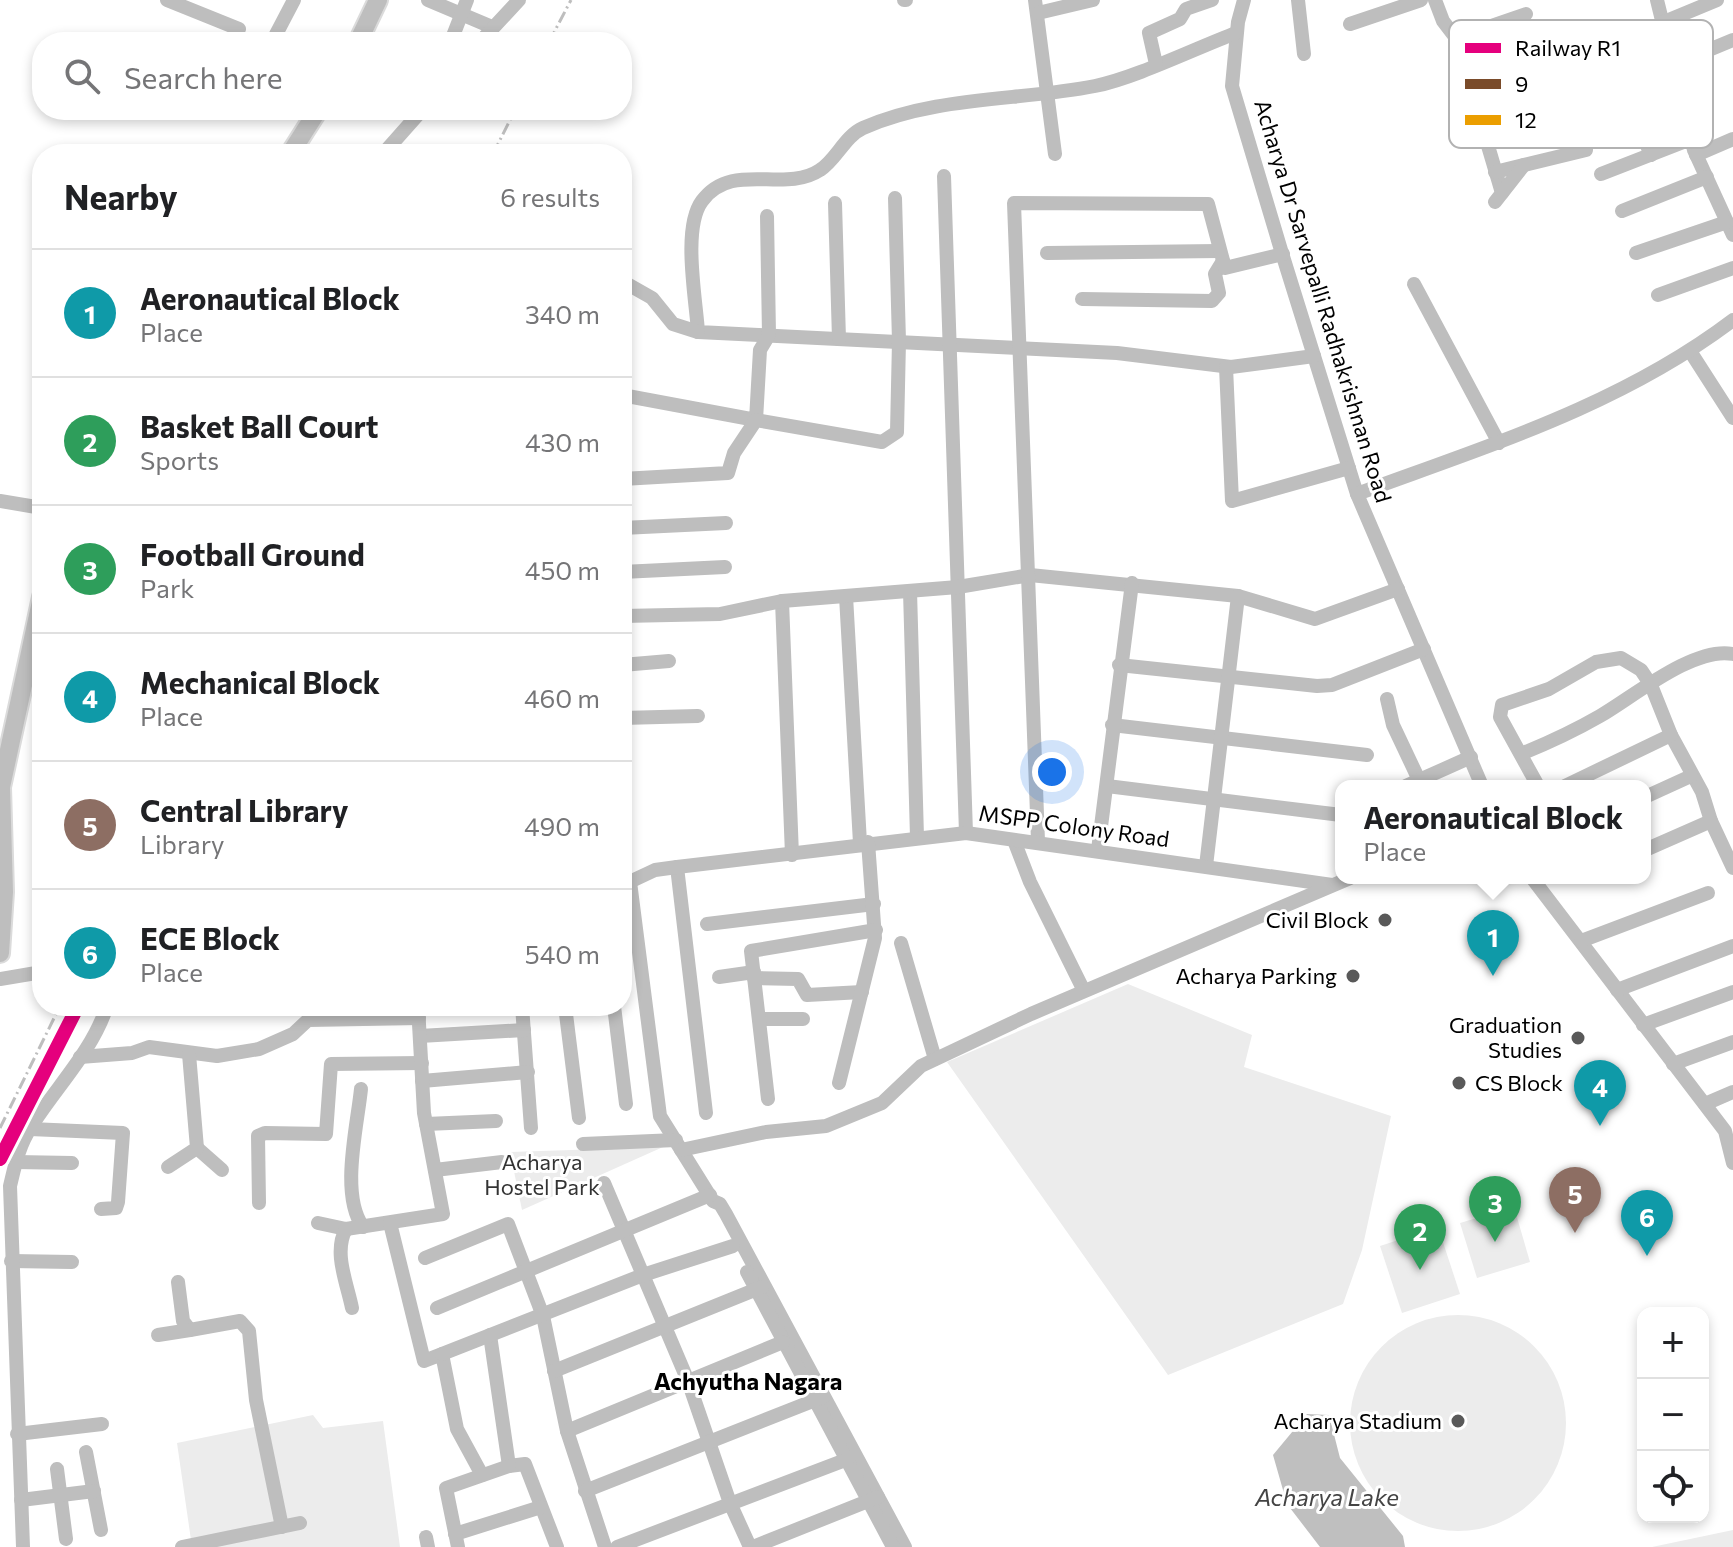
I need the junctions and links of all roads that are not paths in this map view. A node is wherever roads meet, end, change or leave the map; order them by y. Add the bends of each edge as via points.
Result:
1 (167, 0) edge
2 (294, 0) edge
3 (378, 0) edge
4 (428, 0) edge
5 (519, 0) edge
6 (1093, 0) edge
7 (1212, 0) edge
8 (1244, 0) edge
9 (1298, 0) edge
10 (1421, 0) edge
11 (1435, 0) edge
12 (1657, 0) edge
13 (1717, 0) edge
14 (1036, 6) edge
15 (464, 7) edge
16 (1526, 14) dead end
17 (1508, 20) edge
18 (1663, 20) edge
19 (1669, 20) edge
20 (1350, 24) dead end
21 (492, 27) junction
22 (239, 29) dead end
23 (1449, 29) edge
24 (277, 32) edge
25 (363, 32) edge
26 (454, 32) edge
27 (488, 32) edge
28 (1236, 33) junction
29 (1733, 40) edge
30 (1713, 48) edge
31 (1304, 54) dead end
32 (1156, 64) junction
33 (1046, 93) junction
34 (312, 120) edge
35 (413, 120) edge
36 (1733, 139) edge
37 (296, 144) edge
38 (392, 144) edge
39 (1488, 148) edge
40 (1648, 148) edge
41 (1668, 148) edge
42 (1694, 148) edge
43 (1712, 148) edge
44 (1713, 148) edge
45 (1586, 150) dead end
46 (1055, 154) dead end
47 (1651, 155) junction
48 (1696, 155) junction
49 (1524, 165) junction
50 (1495, 172) junction
51 (1601, 174) dead end
52 (944, 176) dead end
53 (1707, 177) junction
54 (895, 198) dead end
55 (835, 203) dead end
56 (1622, 211) dead end
57 (767, 216) dead end
58 (1730, 228) edge
59 (1047, 253) dead end
60 (1636, 253) dead end
61 (1283, 254) junction
62 (1221, 256) junction
63 (1733, 268) edge
64 (1414, 284) dead end
65 (632, 287) edge
66 (1658, 295) dead end
67 (1082, 299) dead end
68 (1733, 320) edge
69 (698, 332) junction
70 (769, 335) junction
71 (839, 339) junction
72 (899, 341) junction
73 (950, 343) junction
74 (1022, 348) junction
75 (1690, 351) junction
76 (1314, 356) junction
77 (1226, 367) junction
78 (632, 397) edge
79 (1731, 410) edge
80 (756, 420) junction
81 (1499, 443) junction
82 (1349, 468) junction
83 (632, 478) edge
84 (1357, 494) junction
85 (0, 501) edge
86 (32, 506) edge
87 (726, 523) dead end
88 (632, 528) edge
89 (725, 567) dead end
90 (632, 572) edge
91 (1030, 575) junction
92 (1132, 583) junction
93 (958, 587) junction
94 (1398, 589) junction
95 (910, 591) junction
96 (846, 596) junction
97 (1238, 596) junction
98 (782, 601) junction
99 (632, 616) edge
100 (32, 643) edge
101 (1424, 649) junction
102 (1733, 654) edge
103 (669, 661) dead end
104 (632, 664) edge
105 (1119, 665) junction
106 (1230, 676) junction
107 (1651, 685) junction
108 (1387, 699) dead end
109 (698, 716) dead end
110 (632, 718) edge
111 (1112, 725) junction
112 (1671, 735) junction
113 (1223, 740) junction
114 (1521, 754) junction
115 (1367, 755) dead end
116 (1471, 757) junction
117 (1691, 776) junction
118 (1411, 780) edge
119 (1419, 780) edge
120 (1480, 780) edge
121 (1535, 780) edge
122 (1577, 780) edge
123 (1107, 786) junction
124 (1651, 794) edge
125 (1214, 799) junction
126 (1335, 814) edge
127 (1711, 821) junction
128 (966, 833) junction
129 (917, 837) junction
130 (1038, 841) junction
131 (864, 843) junction
132 (1015, 843) junction
133 (1651, 847) edge
134 (1098, 850) junction
135 (792, 855) junction
136 (1206, 866) junction
137 (677, 867) junction
138 (1733, 868) edge
139 (632, 880) edge
140 (1537, 884) edge
141 (1333, 885) joint
142 (1708, 893) dead end
143 (874, 904) junction
144 (632, 924) edge
145 (707, 924) dead end
146 (876, 930) junction
147 (1581, 941) junction
148 (901, 943) dead end
149 (1733, 946) edge
150 (0, 953) edge
151 (32, 974) edge
152 (754, 975) junction
153 (719, 977) dead end
154 (0, 979) edge
155 (1083, 989) junction
156 (1617, 990) junction
157 (862, 992) junction
158 (1733, 992) edge
159 (102, 1016) edge
160 (303, 1016) edge
161 (418, 1016) edge
162 (523, 1016) edge
163 (566, 1016) edge
164 (615, 1016) edge
165 (759, 1019) junction
166 (803, 1019) dead end
167 (1643, 1025) junction
168 (524, 1030) junction
169 (420, 1036) junction
170 (1733, 1042) edge
171 (189, 1054) junction
172 (80, 1057) junction
173 (935, 1059) junction
174 (422, 1063) junction
175 (1673, 1064) junction
176 (528, 1072) junction
177 (422, 1081) junction
178 (839, 1083) dead end
179 (361, 1089) dead end
180 (1733, 1092) edge
181 (768, 1099) dead end
182 (626, 1104) dead end
183 (1705, 1104) junction
184 (706, 1113) dead end
185 (579, 1118) dead end
186 (496, 1121) dead end
187 (426, 1124) junction
188 (531, 1128) dead end
189 (30, 1129) junction
190 (583, 1144) dead end
191 (679, 1145) junction
192 (197, 1148) junction
193 (16, 1162) junction
194 (502, 1162) dead end
195 (72, 1163) dead end
196 (1733, 1163) edge
197 (168, 1167) dead end
198 (222, 1170) dead end
199 (435, 1170) junction
200 (604, 1183) dead end
201 (711, 1198) junction
202 (259, 1203) dead end
203 (101, 1209) dead end
204 (318, 1223) dead end
205 (390, 1223) junction
206 (363, 1227) junction
207 (346, 1229) junction
208 (625, 1230) junction
209 (733, 1246) junction
210 (425, 1258) dead end
211 (11, 1261) junction
212 (72, 1262) dead end
213 (527, 1270) junction
214 (643, 1275) junction
215 (178, 1282) dead end
216 (760, 1288) junction
217 (352, 1308) dead end
218 (437, 1308) dead end
219 (543, 1316) junction
220 (665, 1326) junction
221 (190, 1330) junction
222 (6, 1333) edge
223 (158, 1335) dead end
224 (490, 1335) junction
225 (783, 1342) junction
226 (442, 1354) junction
227 (7, 1368) edge
228 (554, 1371) junction
229 (688, 1381) junction
230 (820, 1398) junction
231 (102, 1424) dead end
232 (567, 1431) junction
233 (17, 1434) junction
234 (709, 1443) junction
235 (86, 1452) dead end
236 (848, 1459) junction
237 (509, 1466) junction
238 (57, 1469) dead end
239 (482, 1475) junction
240 (94, 1491) junction
241 (585, 1491) junction
242 (60, 1495) junction
243 (874, 1498) junction
244 (21, 1500) junction
245 (730, 1503) junction
246 (541, 1507) junction
247 (300, 1523) dead end
248 (282, 1527) junction
249 (101, 1530) dead end
250 (66, 1539) dead end
251 (456, 1541) edge
252 (893, 1546) edge
253 (23, 1547) edge
254 (182, 1547) edge
255 (557, 1547) edge
256 (605, 1547) edge
257 (617, 1547) edge
258 (751, 1547) edge

1 - 22 street
2 - 24 street
3 - 25 main road
4 - 15 street
5 - 21 street
6 - 14 street
7 - 32 street via 1186,9 1180,19 1149,33
8 - 28 street, Acharya Dr Sarvepalli Radhakrishnan Road
9 - 31 street
10 - 20 street
11 - 23 street
12 - 18 street
13 - 19 street
14 - 33 street
15 - 21 street
15 - 26 street
16 - 17 street
21 - 27 street
28 - 32 street
28 - 61 street, Acharya Dr Sarvepalli Radhakrishnan Road via 1232,86
29 - 30 street
32 - 33 street via 1098,86
33 - 46 street
33 - 69 street via 934,107 861,129 820,171 795,178 732,179 713,192 695,211 692,229
34 - 37 main road
35 - 38 street
36 - 44 street
39 - 50 street
40 - 47 street
41 - 47 street
42 - 48 street
43 - 48 street
45 - 49 street
47 - 51 street
48 - 53 street
49 - 50 street
49 - 50 street via 1498,198
52 - 73 street
53 - 56 street
53 - 58 street
54 - 72 street
55 - 71 street
57 - 70 street
58 - 60 street
59 - 62 street
61 - 62 street via 1225,268
61 - 76 street, Acharya Dr Sarvepalli Radhakrishnan Road
62 - 67 street via 1215,274 1219,293 1212,301
62 - 74 street via 1208,204 1014,203
63 - 66 street
64 - 81 street
65 - 69 street via 652,298 673,324
68 - 75 street
69 - 70 street
70 - 71 street
70 - 80 street via 760,350
71 - 72 street
72 - 73 street
72 - 80 street via 897,432 891,439 882,442
73 - 74 street
73 - 93 street
74 - 77 street
74 - 91 street
75 - 79 street
75 - 81 street via 1658,373
76 - 77 street
76 - 82 street, Acharya Dr Sarvepalli Radhakrishnan Road
77 - 82 street via 1232,501
78 - 80 street
80 - 83 street via 734,453 728,473
81 - 84 street
82 - 84 street, Acharya Dr Sarvepalli Radhakrishnan Road
84 - 94 street, Acharya Dr Sarvepalli Radhakrishnan Road
85 - 86 street
87 - 88 street
89 - 90 street
91 - 92 street
91 - 93 street
91 - 130 street
92 - 97 street
92 - 105 street
93 - 95 street
93 - 128 street
94 - 97 street via 1315,619
94 - 101 street, Acharya Dr Sarvepalli Radhakrishnan Road
95 - 96 street
95 - 129 street
96 - 98 street
96 - 131 street
97 - 106 street
98 - 99 street via 720,614
98 - 135 street
100 - 150 main road via 1,787
101 - 106 street via 1332,685
101 - 116 street, Acharya Dr Sarvepalli Radhakrishnan Road
102 - 107 street via 1721,652 1671,671
103 - 104 street
105 - 106 street
105 - 111 street
106 - 113 street
107 - 112 street
107 - 114 street
107 - 114 street via 1641,670 1621,658 1609,658 1549,689 1502,705 1500,717
108 - 118 street
109 - 110 street
111 - 113 street
111 - 123 street
112 - 117 street
112 - 122 street
113 - 115 street
113 - 125 street
114 - 121 street
116 - 119 street
116 - 120 street, Acharya Dr Sarvepalli Radhakrishnan Road
117 - 124 street
117 - 127 street
123 - 125 street
123 - 134 street
125 - 126 street
125 - 136 street
127 - 133 street
127 - 138 street
128 - 129 street, MSPP Colony Road
128 - 132 street, MSPP Colony Road
129 - 131 street, MSPP Colony Road
130 - 132 street, MSPP Colony Road
130 - 134 street, MSPP Colony Road
131 - 135 street, MSPP Colony Road
131 - 143 street
132 - 155 street
134 - 136 street, MSPP Colony Road
135 - 137 street, MSPP Colony Road
136 - 141 street, MSPP Colony Road
137 - 139 street, MSPP Colony Road
137 - 184 street
140 - 147 street
141 - 155 street
142 - 147 street
143 - 145 street
143 - 146 street
144 - 191 street via 660,1116
146 - 152 street via 751,951
146 - 157 street
147 - 156 street
148 - 173 street
149 - 156 street
151 - 154 street
152 - 153 street
152 - 157 street via 798,979 807,995
152 - 165 street
155 - 173 street
156 - 167 street
157 - 178 street
158 - 167 street
159 - 172 street
160 - 171 street via 293,1034 259,1049
161 - 169 street
162 - 168 street
163 - 185 street
164 - 182 street
165 - 166 street
165 - 181 street
167 - 175 street
168 - 169 street
168 - 176 street
169 - 174 street
170 - 175 street
171 - 172 street via 149,1047
171 - 192 street
172 - 189 street
173 - 191 street via 882,1103 826,1126
174 - 177 street
174 - 202 street via 331,1064 326,1134 258,1136
175 - 183 street
176 - 177 street
176 - 188 street
177 - 187 street
179 - 206 street via 351,1197
180 - 183 street
183 - 196 street via 1725,1131
186 - 187 street
187 - 199 street
189 - 193 street
189 - 203 street via 123,1133 118,1202 116,1208
190 - 191 street
191 - 201 street
192 - 197 street
192 - 198 street
193 - 195 street
193 - 211 street via 10,1186
194 - 199 street
199 - 205 street via 443,1214
200 - 208 street
201 - 208 street
201 - 209 street
201 - 216 street via 720,1204
204 - 207 street
205 - 206 street
205 - 226 street via 424,1361
206 - 207 street
207 - 217 street via 340,1255
208 - 213 street
208 - 214 street
209 - 214 street
209 - 216 street
210 - 213 street via 508,1224
211 - 212 street
211 - 222 street
213 - 218 street
213 - 219 street
214 - 219 street
214 - 220 street
215 - 221 street via 183,1321
216 - 220 street
216 - 225 street
216 - 230 street
219 - 224 street
219 - 228 street
220 - 228 street
220 - 229 street
221 - 223 street
221 - 248 street via 240,1321 249,1331 256,1400
222 - 227 street
224 - 226 street
224 - 237 street
225 - 229 street
225 - 230 street
226 - 239 street via 457,1429
227 - 233 street
228 - 232 street
229 - 232 street
229 - 234 street
230 - 234 street
230 - 236 street
230 - 243 street
231 - 233 street
232 - 241 street
233 - 244 street
234 - 241 street
234 - 245 street
235 - 240 street
236 - 243 street
236 - 245 street
237 - 239 street
237 - 246 street via 525,1464
238 - 242 street
239 - 251 street via 446,1488
240 - 242 street
240 - 249 street
241 - 256 street
242 - 244 street
242 - 250 street
243 - 252 street
243 - 258 street
244 - 253 street
245 - 257 street
245 - 258 street
246 - 251 street
246 - 255 street
247 - 248 street
248 - 254 street

